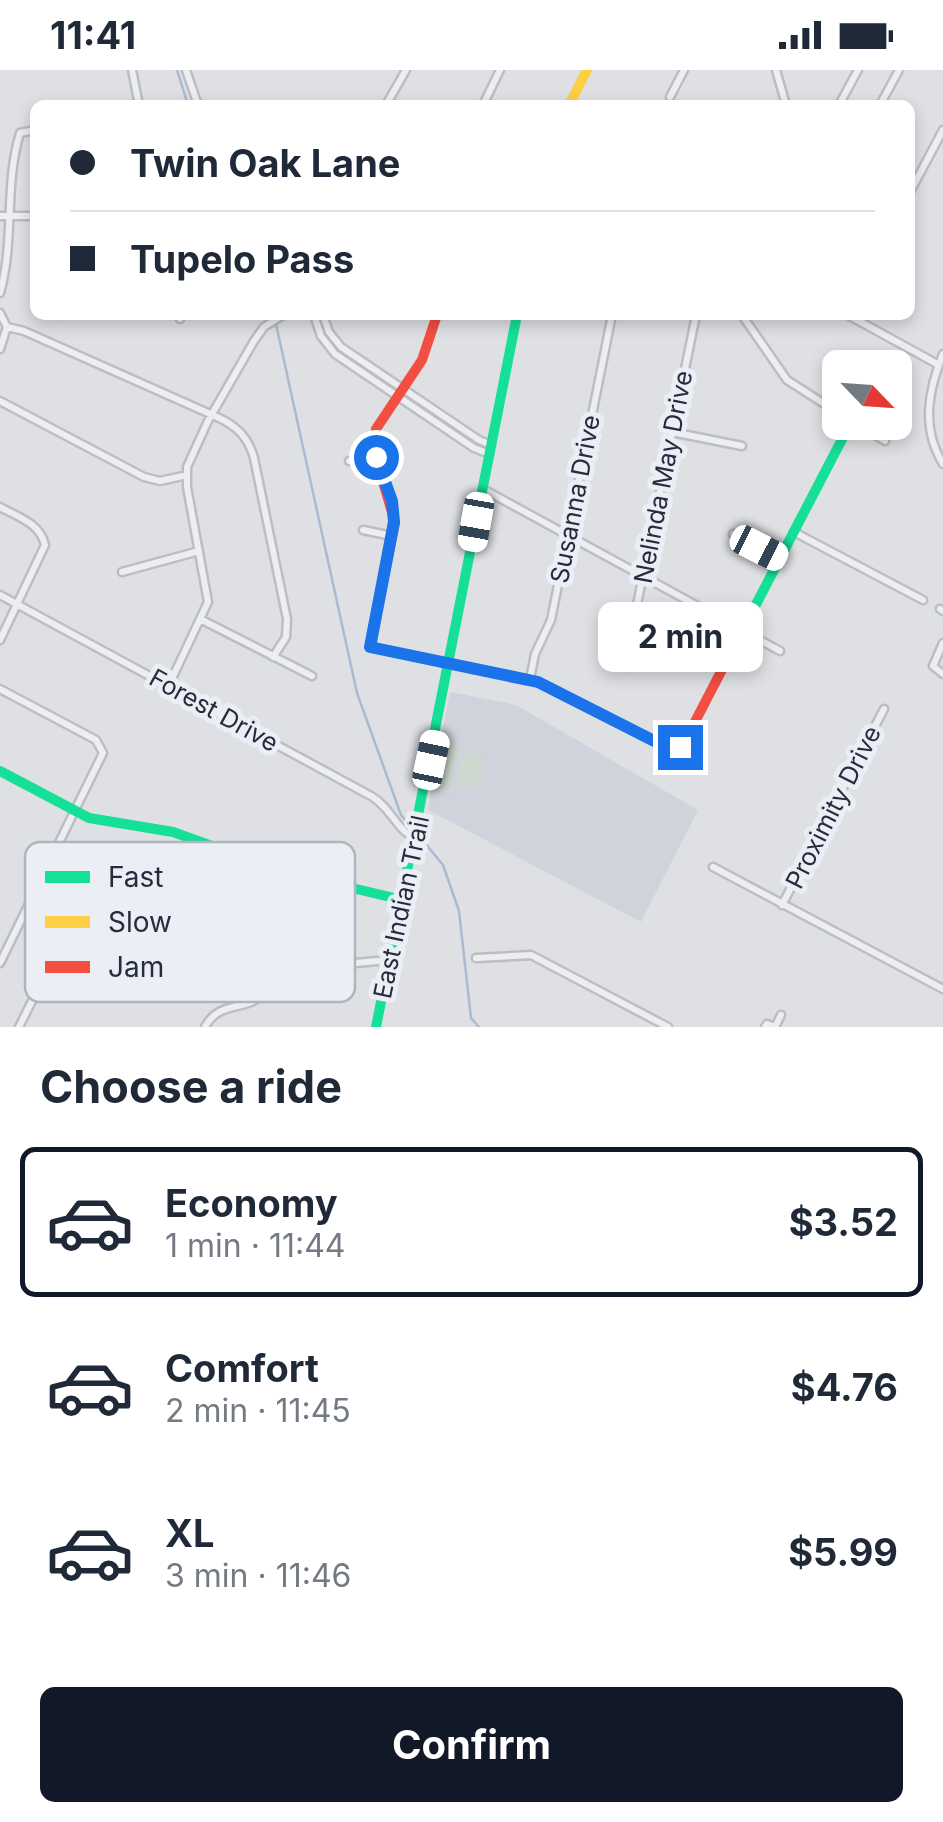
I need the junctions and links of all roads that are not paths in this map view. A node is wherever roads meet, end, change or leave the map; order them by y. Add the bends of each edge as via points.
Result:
1 (132, 70) edge
2 (186, 70) edge
3 (406, 70) edge
4 (500, 70) edge
5 (588, 70) edge
6 (684, 70) edge
7 (776, 70) edge
8 (858, 70) edge
9 (898, 70) edge
10 (670, 97) dead end
11 (138, 100) edge
12 (196, 100) edge
13 (390, 100) edge
14 (485, 100) edge
15 (572, 100) edge
16 (785, 100) edge
17 (842, 100) edge
18 (883, 100) edge
19 (30, 130) edge
20 (943, 130) edge
21 (915, 183) edge
22 (4, 216) edge
23 (30, 216) edge
24 (0, 293) edge
25 (0, 314) edge
26 (275, 320) edge
27 (316, 320) edge
28 (325, 320) edge
29 (436, 320) edge
30 (517, 320) edge
31 (611, 320) edge
32 (695, 320) edge
33 (748, 320) edge
34 (857, 320) edge
35 (7, 327) junction
36 (0, 349) edge
37 (943, 354) edge
38 (938, 365) junction
39 (400, 393) junction
40 (0, 402) edge
41 (822, 402) edge
42 (211, 415) junction
43 (672, 432) junction
44 (843, 440) edge
45 (742, 446) dead end
46 (490, 449) junction
47 (374, 453) junction
48 (349, 461) dead end
49 (943, 464) edge
50 (187, 475) junction
51 (482, 488) junction
52 (0, 508) edge
53 (363, 530) dead end
54 (794, 532) junction
55 (568, 534) junction
56 (733, 534) dead end
57 (393, 536) junction
58 (200, 551) junction
59 (780, 558) junction
60 (122, 572) dead end
61 (643, 576) junction
62 (0, 595) edge
63 (922, 600) dead end
64 (18, 604) junction
65 (202, 620) junction
66 (743, 630) junction
67 (630, 638) dead end
68 (0, 640) edge
69 (943, 643) edge
70 (780, 651) dead end
71 (272, 657) junction
72 (450, 663) junction
73 (943, 674) edge
74 (312, 676) dead end
75 (530, 679) junction
76 (170, 685) junction
77 (0, 689) edge
78 (884, 709) dead end
79 (0, 771) edge
80 (76, 812) junction
81 (416, 838) junction
82 (61, 842) edge
83 (203, 842) edge
84 (713, 868) dead end
85 (355, 889) edge
86 (403, 900) junction
87 (782, 905) junction
88 (25, 914) edge
89 (476, 958) dead end
90 (389, 960) junction
91 (0, 963) edge
92 (355, 963) edge
93 (943, 989) edge
94 (32, 1002) edge
95 (251, 1002) edge
96 (781, 1015) dead end
97 (19, 1027) edge
98 (205, 1027) edge
99 (376, 1027) edge
100 (668, 1027) edge
101 (765, 1027) edge
102 (775, 1027) edge

1 - 11 street
2 - 12 street
3 - 13 street
4 - 14 street
5 - 15 street
6 - 10 street
7 - 16 street
8 - 17 street
9 - 18 street
19 - 22 street via 23,131
20 - 21 street
22 - 23 street
22 - 24 street via 7,262
25 - 35 street
26 - 42 street via 260,331
27 - 39 street via 331,350
28 - 39 street via 337,344
29 - 39 street via 428,348
30 - 46 street, East Indian Trail
31 - 55 street, Susanna Drive
32 - 43 street, Nelinda May Drive
33 - 41 street via 787,380
34 - 38 street
35 - 36 street
35 - 42 street
37 - 38 street
38 - 49 street via 929,404 932,440
39 - 46 street
39 - 47 street via 376,429
40 - 50 street via 144,477
42 - 50 street
42 - 71 street via 240,431 254,458 288,624
43 - 45 street
43 - 61 street, Nelinda May Drive
44 - 54 street
46 - 51 street, East Indian Trail
47 - 48 street
47 - 57 street via 392,501
50 - 58 street
51 - 55 street
51 - 72 street, East Indian Trail
52 - 64 street via 36,526 44,540
53 - 57 street
54 - 59 street
54 - 63 street
55 - 61 street
55 - 75 street, Susanna Drive via 551,620
56 - 59 street
57 - 72 street via 370,647
58 - 60 street
58 - 65 street via 208,598
59 - 66 street
61 - 66 street
61 - 67 street, Nelinda May Drive
62 - 64 street, Forest Drive
64 - 68 street
64 - 76 street, Forest Drive
65 - 71 street
65 - 76 street
66 - 70 street
66 - 75 street via 680,747 668,748
69 - 73 street via 933,664
71 - 74 street
72 - 75 street
72 - 81 street, East Indian Trail
76 - 81 street, Forest Drive via 381,802
77 - 80 street via 100,744 104,753
78 - 87 street, Proximity Drive
79 - 80 street
80 - 82 street
80 - 83 street
81 - 86 street, East Indian Trail
84 - 87 street
85 - 86 street
86 - 90 street, East Indian Trail
87 - 93 street
88 - 91 street
89 - 100 street via 531,955
90 - 92 street
90 - 99 street, East Indian Trail
94 - 97 street
95 - 98 street via 219,1011
96 - 102 street
101 - 102 street

